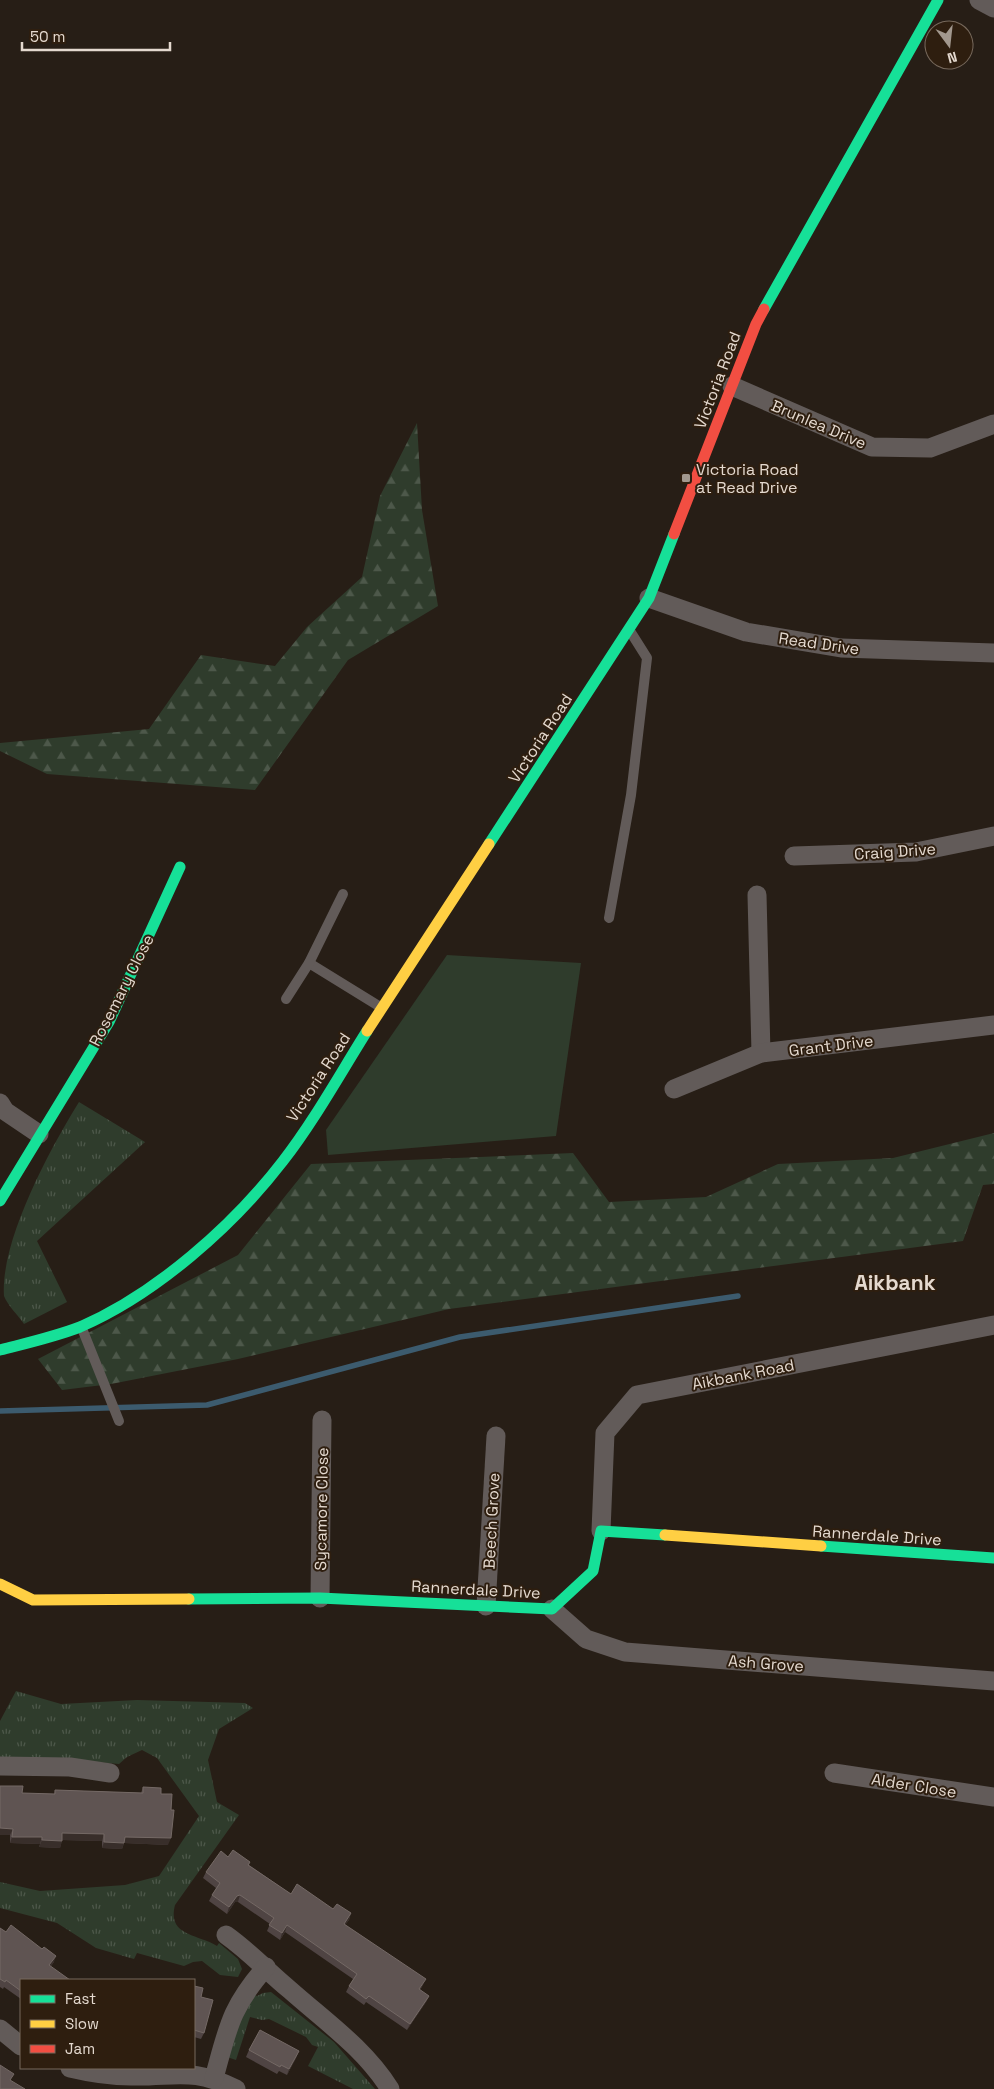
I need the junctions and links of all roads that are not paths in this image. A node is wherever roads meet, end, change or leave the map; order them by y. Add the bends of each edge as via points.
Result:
1 (938, 0) edge
2 (979, 0) edge
3 (994, 8) edge
4 (732, 386) junction
5 (994, 424) edge
6 (650, 598) junction
7 (630, 630) junction
8 (994, 653) edge
9 (994, 836) edge
10 (794, 856) dead end
11 (180, 867) dead end
12 (343, 894) dead end
13 (757, 895) dead end
14 (609, 918) dead end
15 (309, 963) junction
16 (286, 999) dead end
17 (382, 1008) junction
18 (994, 1025) edge
19 (761, 1053) junction
20 (674, 1089) dead end
21 (0, 1103) edge
22 (39, 1134) junction
23 (0, 1201) edge
24 (994, 1325) edge
25 (81, 1326) junction
26 (2, 1343) edge
27 (322, 1420) dead end
28 (119, 1421) dead end
29 (496, 1436) dead end
30 (601, 1530) junction
31 (994, 1558) edge
32 (0, 1584) edge
33 (320, 1598) junction
34 (486, 1606) junction
35 (552, 1609) junction
36 (994, 1680) edge
37 (0, 1766) edge
38 (110, 1773) dead end
39 (834, 1773) dead end
40 (994, 1797) edge
41 (226, 1935) dead end
42 (266, 1967) junction
43 (0, 2029) edge
44 (20, 2045) edge
45 (74, 2069) edge
46 (214, 2078) junction
47 (236, 2089) edge
48 (390, 2089) edge

1 - 4 street, Victoria Road via 756,324
2 - 3 street
4 - 5 street, Brunlea Drive via 872,447 930,448
4 - 6 street, Victoria Road
6 - 7 street, Victoria Road
6 - 8 street, Read Drive via 746,632 841,648
7 - 14 lane via 647,658 631,795
7 - 17 street, Victoria Road
9 - 10 street, Craig Drive via 916,852
11 - 22 street, Rosemary Close via 109,1022
12 - 15 lane
13 - 19 street
15 - 16 lane
15 - 17 lane
17 - 25 street, Victoria Road via 284,1160 255,1195 216,1234 170,1272 114,1309
18 - 19 street, Grant Drive
19 - 20 street, Grant Drive
21 - 22 street via 5,1111
22 - 23 street, Rosemary Close
24 - 30 street, Aikbank Road via 637,1395 605,1434
25 - 26 street, Victoria Road via 50,1338
25 - 28 lane
27 - 33 street, Sycamore Close
29 - 34 street, Beech Grove
30 - 31 street, Rannerdale Drive
30 - 35 street, Rannerdale Drive via 593,1572
32 - 33 street, Rannerdale Drive via 33,1600
33 - 34 street, Rannerdale Drive
34 - 35 street, Rannerdale Drive
35 - 36 street, Ash Grove via 586,1639 625,1652
37 - 38 street via 70,1767
39 - 40 street, Alder Close
41 - 42 street
42 - 46 street via 234,2010
42 - 48 street via 357,2046
43 - 44 street
45 - 46 street via 98,2075 188,2074
46 - 47 street

